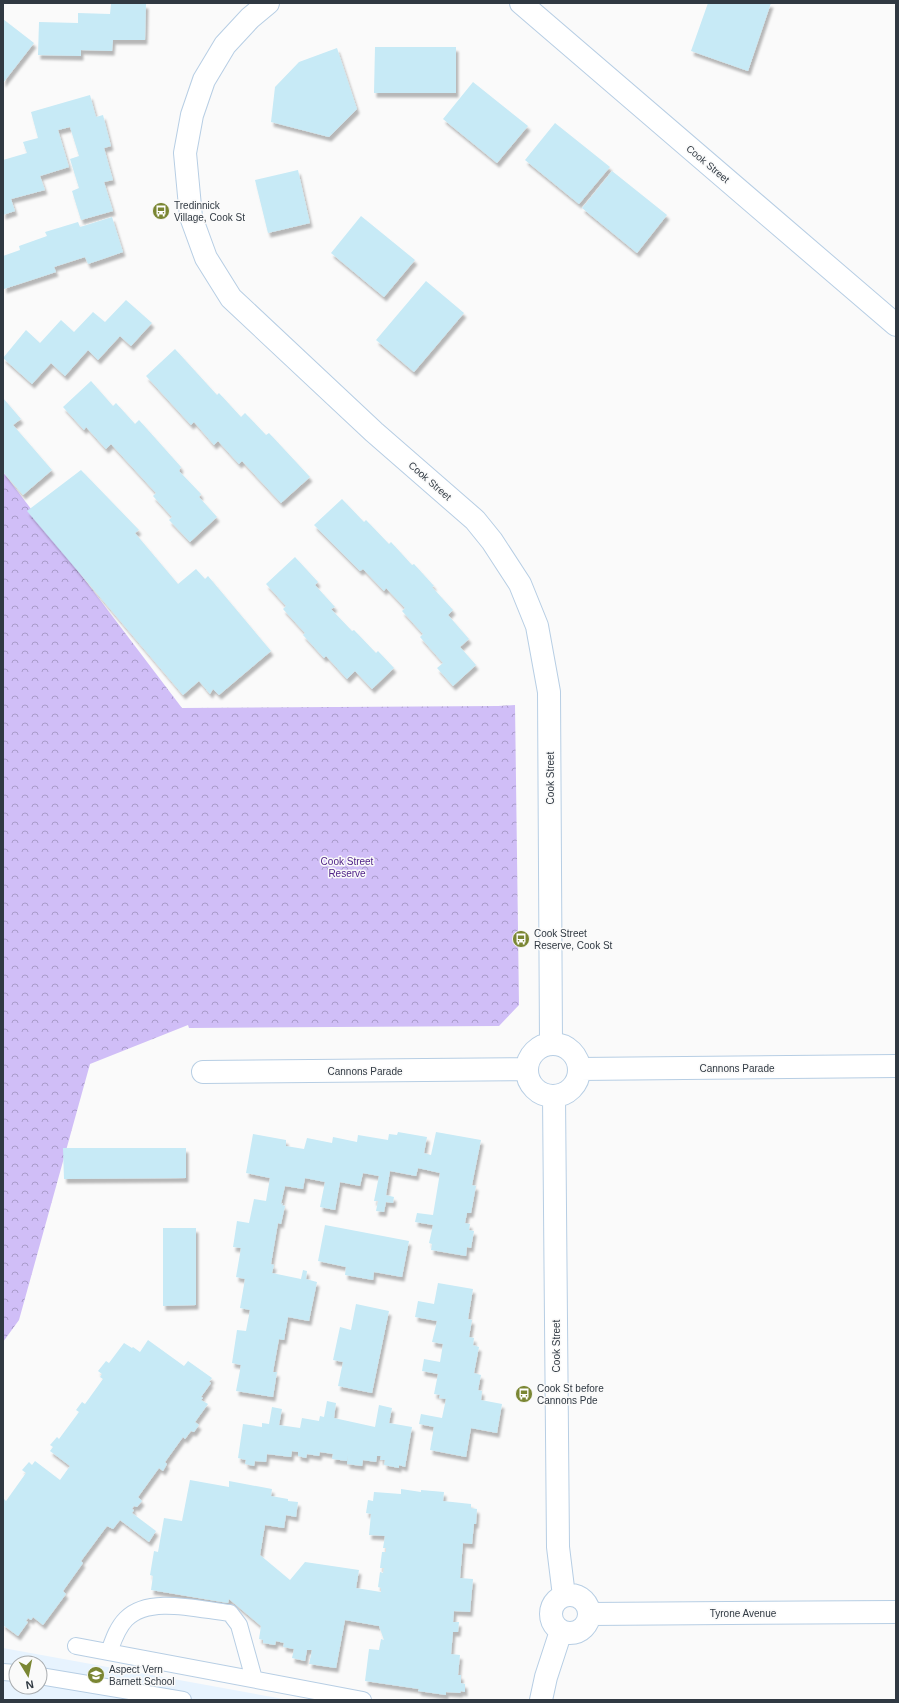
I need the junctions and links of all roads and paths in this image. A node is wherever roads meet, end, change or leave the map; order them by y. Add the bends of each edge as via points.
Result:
1 (268, 3) edge
2 (521, 3) edge
3 (896, 325) edge
4 (551, 1044) junction
5 (896, 1066) edge
6 (527, 1069) junction
7 (579, 1069) junction
8 (204, 1072) dead end
9 (554, 1096) junction
10 (564, 1596) junction
11 (896, 1612) edge
12 (589, 1614) junction
13 (561, 1631) junction
14 (76, 1646) dead end
15 (109, 1652) junction
16 (48, 1677) edge
17 (254, 1679) junction
18 (162, 1698) edge
19 (182, 1700) edge
20 (363, 1700) edge
21 (541, 1700) edge

1 - 4 street, Cook Street via 225,45 204,80 194,109 185,153 191,217 206,258 231,298 374,432 475,520 520,584 537,626 549,692
2 - 3 street, Cook Street
4 - 6 street via 534,1052
4 - 7 street via 569,1049 578,1061
5 - 7 street, Cannons Parade
6 - 8 street, Cannons Parade
6 - 9 street via 533,1088 546,1096
7 - 9 street via 575,1085 562,1095
9 - 10 street, Cook Street via 558,1547
10 - 12 street via 581,1598 586,1603
10 - 13 street via 554,1603 550,1615 552,1622
11 - 12 street, Tyrone Avenue
12 - 13 street via 585,1626 580,1630 567,1633
13 - 21 street
14 - 15 lane
15 - 17 lane
15 - 17 lane via 117,1630 138,1610 162,1605 230,1613 239,1625
16 - 18 lane
17 - 20 lane
18 - 19 lane

